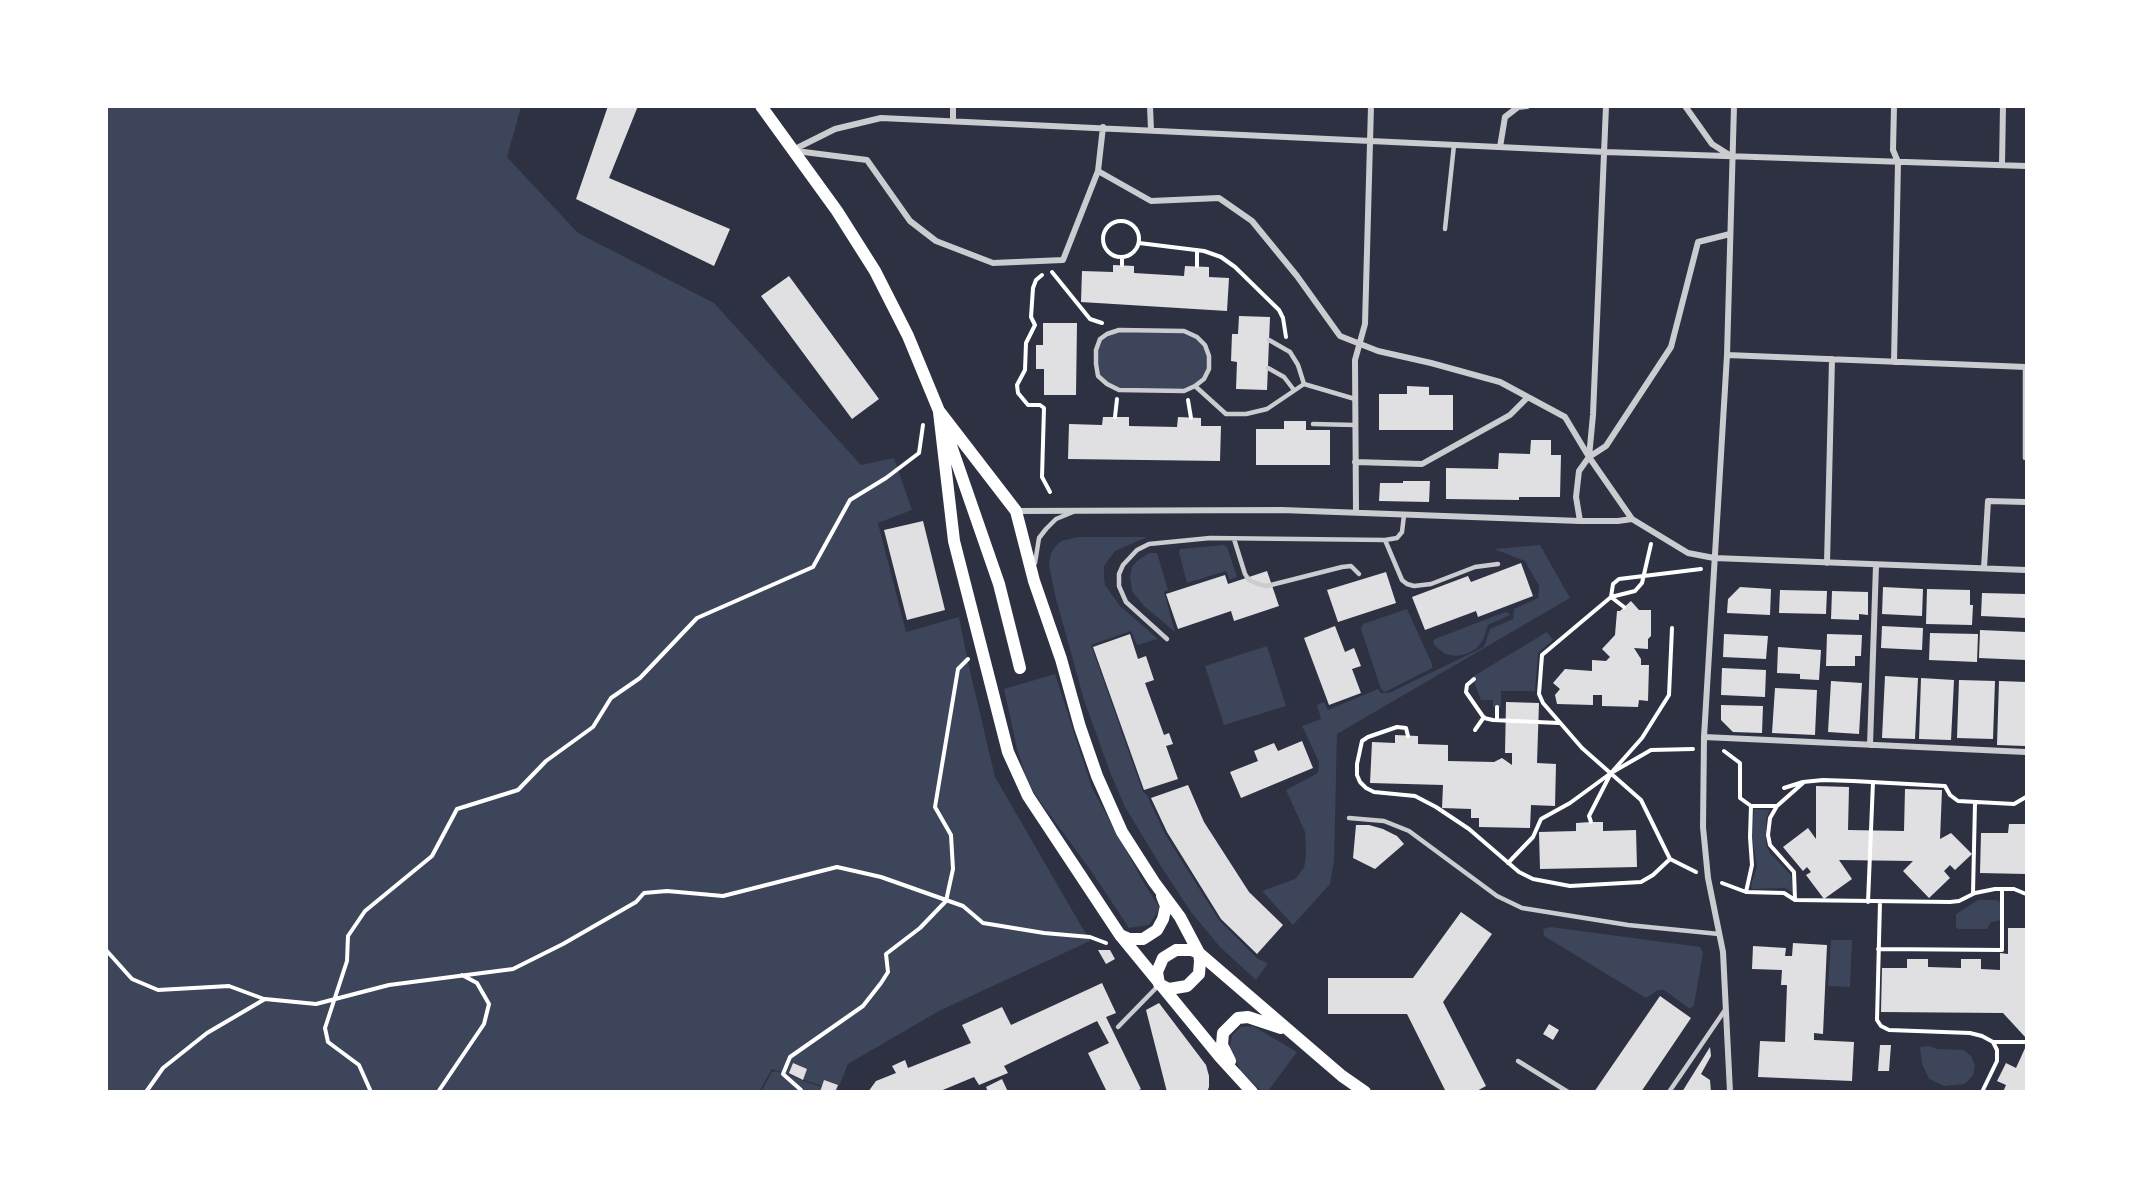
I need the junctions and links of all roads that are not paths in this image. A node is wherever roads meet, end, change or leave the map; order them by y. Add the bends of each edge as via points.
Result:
1 (751, 106) edge
2 (760, 106) edge
3 (770, 106) edge
4 (953, 106) edge
5 (1150, 106) edge
6 (1371, 106) edge
7 (1527, 106) edge
8 (1606, 106) edge
9 (1685, 106) edge
10 (1734, 106) edge
11 (1894, 106) edge
12 (2003, 106) edge
13 (954, 121) junction
14 (1103, 128) junction
15 (1151, 130) junction
16 (1370, 141) junction
17 (1454, 145) junction
18 (1500, 147) junction
19 (792, 151) junction
20 (1605, 152) junction
21 (1731, 157) junction
22 (1898, 162) junction
23 (2002, 165) junction
24 (2026, 166) edge
25 (1098, 171) junction
26 (1445, 229) dead end
27 (1730, 234) junction
28 (1269, 340) dead end
29 (1360, 344) junction
30 (1727, 355) junction
31 (1832, 359) junction
32 (1894, 362) junction
33 (2026, 367) edge
34 (1268, 368) dead end
35 (1304, 384) junction
36 (1195, 386) junction
37 (1294, 390) junction
38 (1528, 397) junction
39 (1356, 399) junction
40 (939, 411) junction
41 (1313, 424) dead end
42 (1356, 424) junction
43 (1589, 457) junction
44 (2025, 458) dead end
45 (1356, 462) junction
46 (2026, 502) edge
47 (1016, 511) junction
48 (1075, 511) junction
49 (1356, 512) junction
50 (1404, 515) junction
51 (1632, 519) junction
52 (1580, 521) junction
53 (1234, 539) junction
54 (1385, 540) junction
55 (1714, 558) junction
56 (1827, 563) junction
57 (1498, 564) dead end
58 (1876, 565) junction
59 (1984, 568) junction
60 (2026, 570) edge
61 (1359, 574) dead end
62 (1034, 581) junction
63 (1167, 639) dead end
64 (1020, 668) dead end
65 (1704, 737) junction
66 (1870, 745) junction
67 (2026, 752) edge
68 (1349, 818) dead end
69 (1161, 892) junction
70 (1719, 934) junction
71 (1120, 935) junction
72 (1198, 953) junction
73 (1159, 984) junction
74 (1726, 1007) junction
75 (1118, 1027) dead end
76 (1296, 1036) junction
77 (1518, 1061) dead end
78 (1243, 1081) junction
79 (1252, 1092) edge
80 (1365, 1092) edge
81 (1568, 1092) edge
82 (1669, 1092) edge
83 (1730, 1092) edge

1 - 19 main road
2 - 19 main road
3 - 19 main road
4 - 13 street
5 - 15 street
6 - 16 street
7 - 18 street via 1504,117
8 - 20 street
9 - 21 street via 1712,144
10 - 21 street
11 - 22 street via 1893,150
12 - 23 street
13 - 14 street
13 - 19 street via 881,118 835,129
14 - 15 street
14 - 25 street
15 - 16 street
16 - 17 street
16 - 29 street via 1365,324
17 - 18 street
17 - 26 lane
18 - 20 street
19 - 25 street via 867,160 910,221 936,241 993,262 1063,260
19 - 40 main road via 875,271
20 - 21 street
20 - 43 street
21 - 22 street
21 - 27 street
22 - 23 street
22 - 32 street
23 - 24 street
25 - 29 street via 1151,201 1219,198 1252,221 1340,336
27 - 30 street
27 - 43 street via 1698,242 1671,347 1606,446
28 - 35 lane via 1287,350 1298,365
29 - 38 street via 1500,382
29 - 39 street
30 - 31 street
30 - 55 street
31 - 32 street
31 - 56 street
32 - 33 street
33 - 44 lane
34 - 37 lane via 1284,377
35 - 37 lane
35 - 39 lane
36 - 36 lane via 1209,369 1209,356 1205,345 1191,334 1119,330 1100,339 1096,350 1098,376 1119,390 1184,391
36 - 37 lane via 1226,414 1267,409
38 - 43 street via 1565,417
38 - 45 street via 1510,415 1422,464
39 - 42 street
40 - 47 main road
40 - 64 main road via 999,584
40 - 71 main road via 954,541 1008,752 1028,796
41 - 42 lane
42 - 45 street
43 - 51 street
43 - 52 street via 1579,471 1576,497
45 - 49 street
46 - 59 street via 1988,501
47 - 48 street
47 - 62 main road
48 - 49 street
48 - 62 lane via 1056,519 1039,538
49 - 50 street
50 - 52 street
50 - 54 lane via 1402,532 1397,538
51 - 52 street
51 - 55 street via 1688,553
53 - 54 lane
53 - 61 lane via 1245,574 1261,585 1342,567 1351,566
53 - 63 lane via 1149,544 1123,565 1119,586 1126,602
54 - 57 lane via 1402,580 1414,586
55 - 56 street
55 - 65 street
56 - 58 street
58 - 59 street
58 - 66 street
59 - 60 street
62 - 69 main road via 1097,776 1122,832
65 - 66 street
65 - 70 street via 1703,827
66 - 67 street
68 - 70 lane via 1384,821 1409,831 1491,892 1522,908
69 - 71 main road via 1166,906 1157,930 1143,939
69 - 72 main road via 1180,917
70 - 74 street
71 - 73 main road
72 - 73 main road via 1176,950 1163,957 1157,972
72 - 73 main road via 1199,974 1187,986 1169,989
72 - 76 main road
73 - 75 lane
73 - 78 main road
74 - 82 lane
74 - 83 street
76 - 78 main road via 1275,1024 1248,1017 1230,1024 1223,1033 1222,1045
76 - 80 main road
77 - 81 lane
78 - 79 main road

